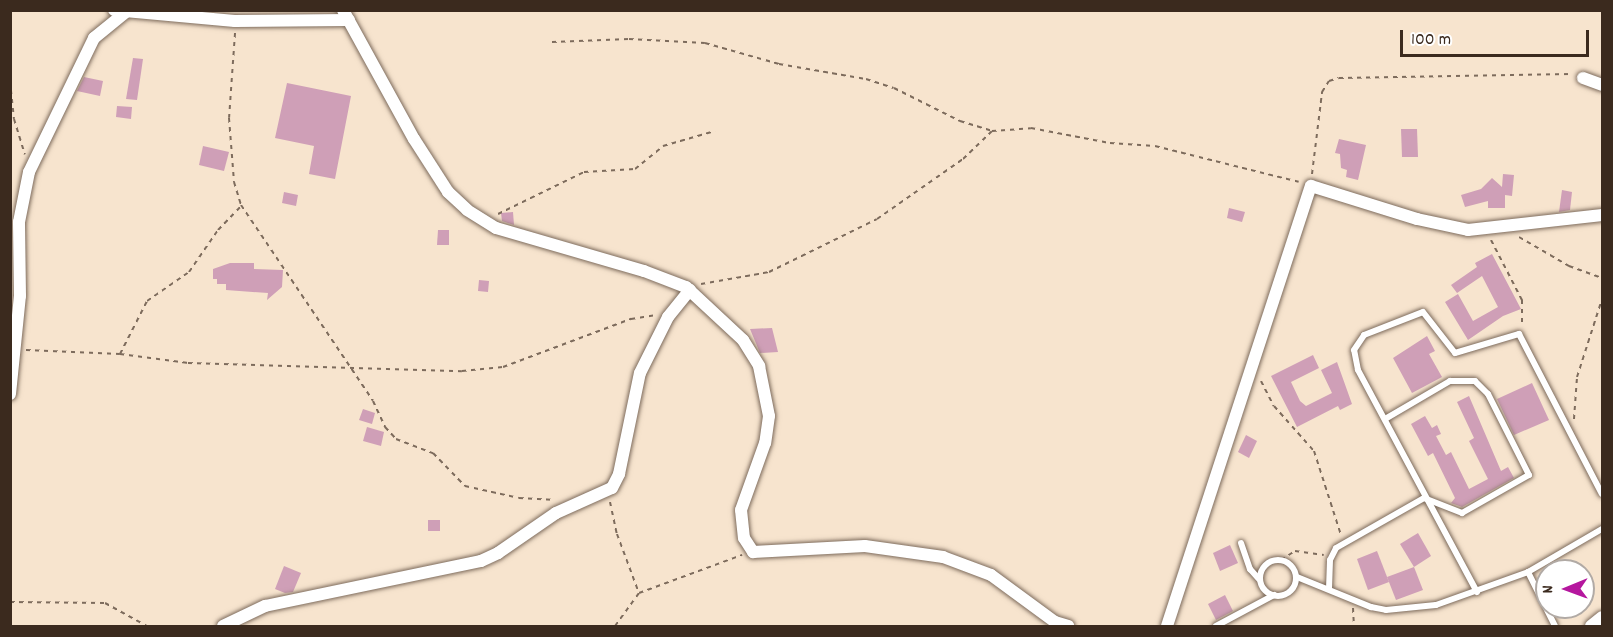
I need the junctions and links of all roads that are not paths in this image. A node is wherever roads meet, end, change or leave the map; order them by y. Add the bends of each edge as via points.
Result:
1 (120, 11) edge
2 (346, 16) edge
3 (1583, 78) road end
4 (1602, 86) edge
5 (1602, 215) edge
6 (688, 289) junction
7 (10, 394) edge
8 (1384, 418) junction
9 (1602, 494) edge
10 (1424, 498) junction
11 (1602, 529) edge
12 (1241, 543) dead end
13 (1528, 572) junction
14 (1297, 578) junction
15 (1259, 579) junction
16 (1329, 589) junction
17 (1477, 592) junction
18 (1274, 595) junction
19 (1602, 617) edge
20 (223, 627) edge
21 (1068, 627) edge
22 (1167, 627) edge
23 (1216, 627) edge
24 (1556, 627) edge
25 (1591, 627) edge

1 - 2 street via 235,21
1 - 7 street via 93,38 29,172 19,222 17,350
2 - 6 street via 432,169 448,192 482,221
3 - 4 street
5 - 22 street via 1503,227 1443,226 1311,186
6 - 20 street via 668,317 640,373 619,474 612,488 556,513 481,561 265,606
6 - 21 street via 743,340 759,366 766,393 765,443 741,510 744,538 753,552 865,546 943,557 991,575 1055,622
8 - 9 lane via 1355,361 1354,350 1364,335 1423,312 1455,353 1519,334
8 - 10 lane
8 - 10 lane via 1450,381 1474,381 1488,394 1528,469 1524,480 1462,513
10 - 16 lane via 1333,550
10 - 17 lane
11 - 13 lane
12 - 15 lane via 1250,569
13 - 17 lane
13 - 24 lane
14 - 15 lane via 1293,566 1281,560 1267,564
14 - 16 lane
14 - 18 lane via 1293,588
15 - 18 lane via 1261,587
16 - 17 lane via 1386,610 1410,609
18 - 23 lane
19 - 25 street

